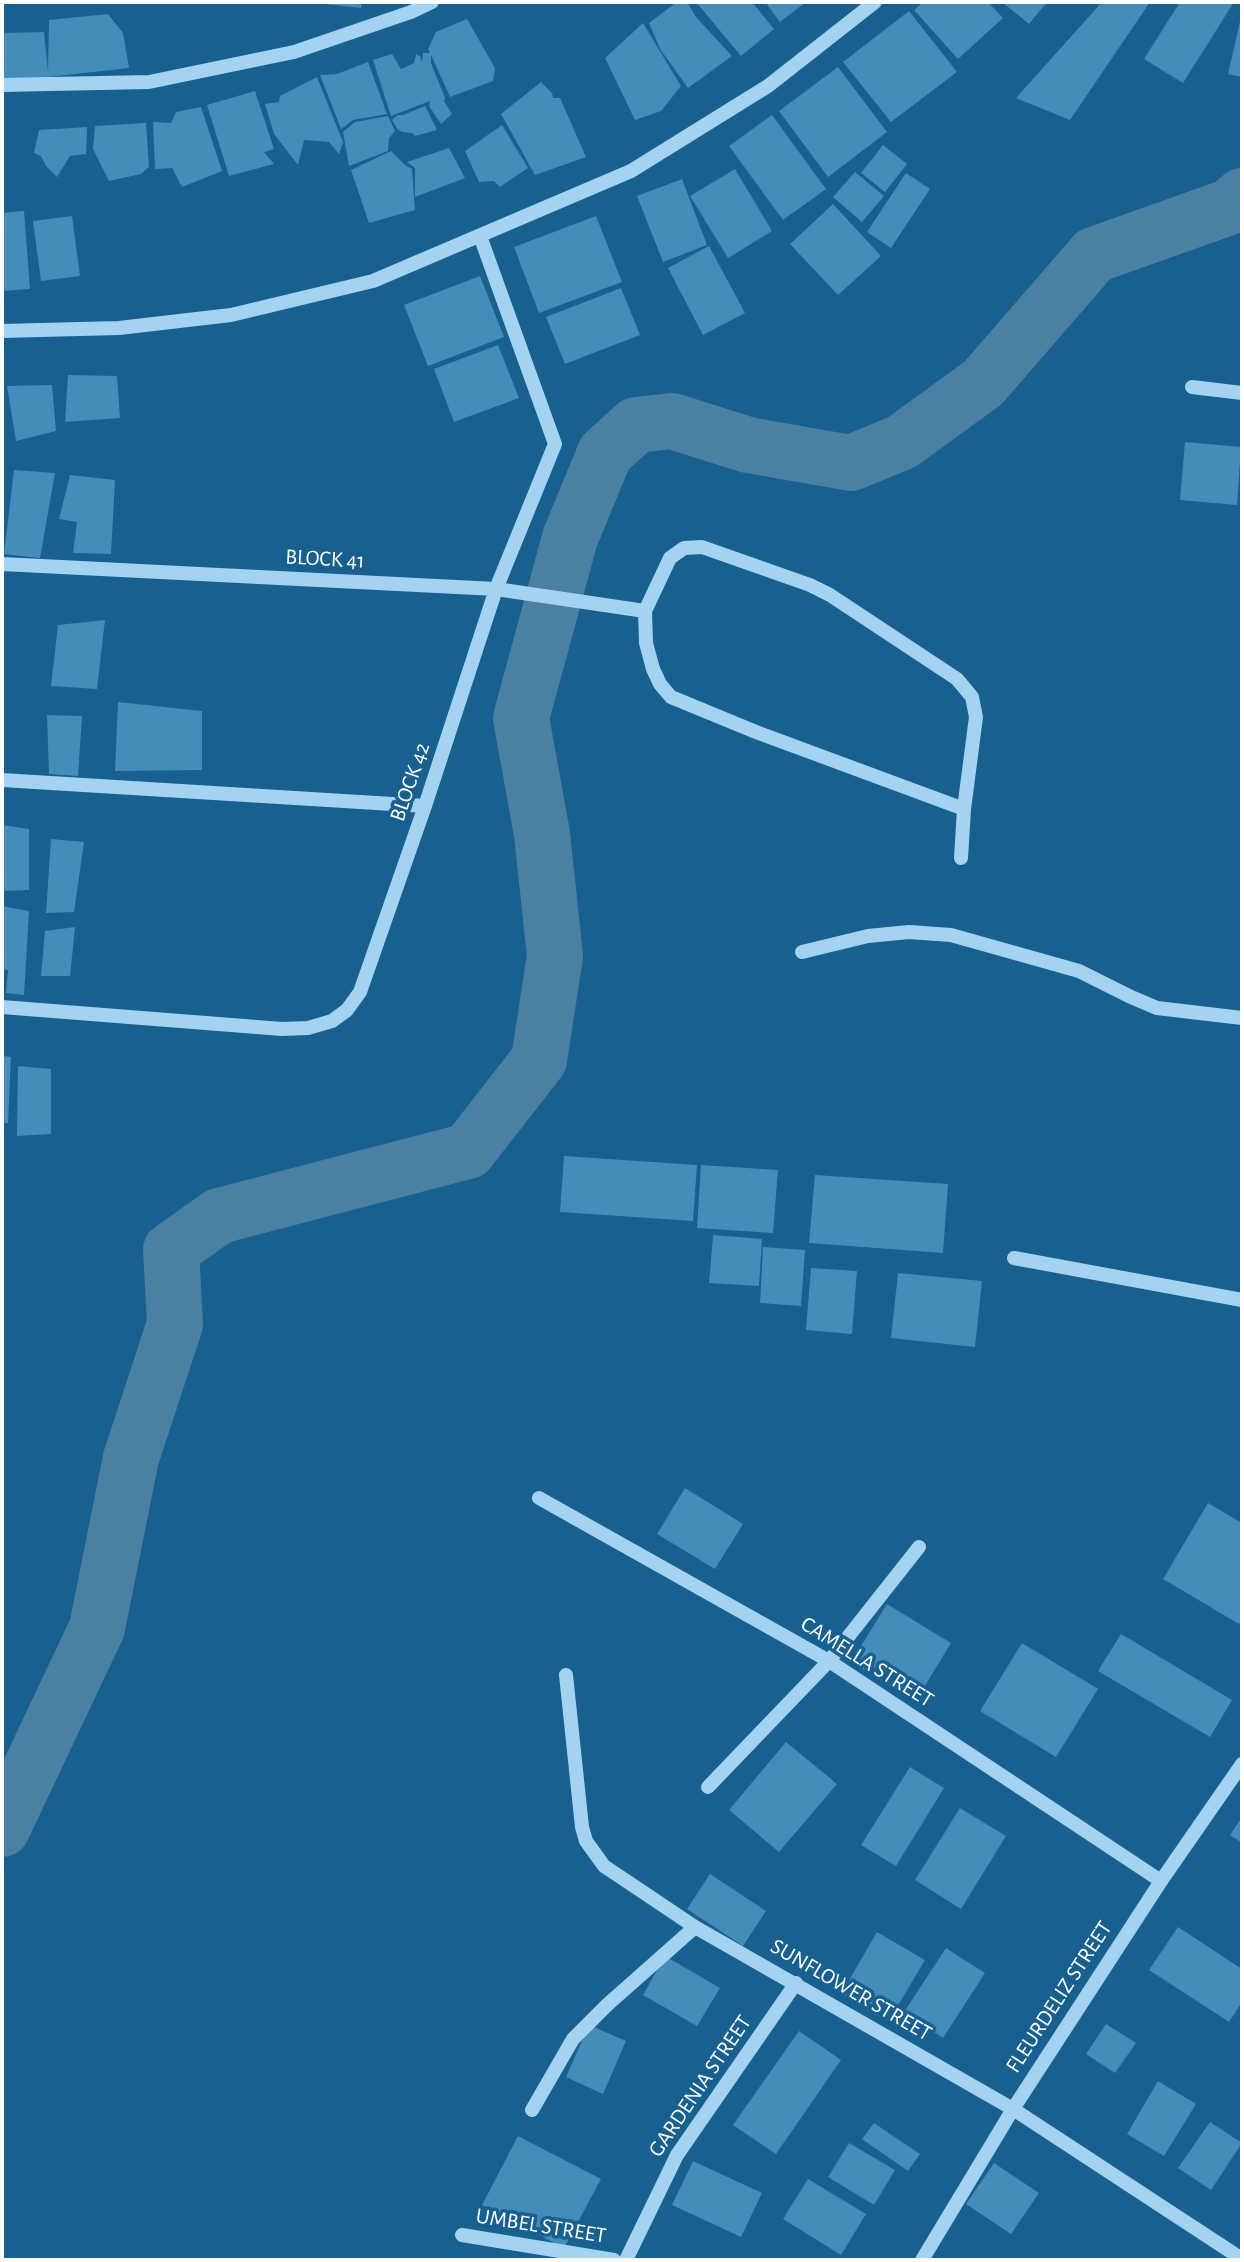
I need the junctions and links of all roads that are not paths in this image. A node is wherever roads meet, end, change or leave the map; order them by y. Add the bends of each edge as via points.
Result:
1 (432, 2) edge
2 (875, 2) edge
3 (411, 7) edge
4 (2, 85) edge
5 (480, 236) junction
6 (2, 331) edge
7 (1192, 387) dead end
8 (1242, 393) edge
9 (2, 564) edge
10 (496, 589) junction
11 (645, 611) junction
12 (2, 780) edge
13 (425, 806) junction
14 (964, 809) junction
15 (961, 858) dead end
16 (802, 952) dead end
17 (2, 1007) edge
18 (1242, 1018) edge
19 (1014, 1258) dead end
20 (1242, 1300) edge
21 (539, 1498) dead end
22 (919, 1547) dead end
23 (829, 1661) junction
24 (566, 1675) dead end
25 (1242, 1764) edge
26 (708, 1787) dead end
27 (1161, 1881) junction
28 (695, 1927) junction
29 (796, 1983) junction
30 (1013, 2109) junction
31 (532, 2110) dead end
32 (462, 2235) dead end
33 (1242, 2259) edge
34 (614, 2260) edge
35 (626, 2260) edge
36 (922, 2260) edge

1 - 3 street
2 - 5 street via 768,86 631,171
3 - 4 street via 294,52 149,82
5 - 6 street via 373,281 231,315 119,328
5 - 10 street, BLOCK 42 via 555,444
7 - 8 street
9 - 10 street, BLOCK 41
10 - 11 street, BLOCK 41
10 - 13 street, BLOCK 42
11 - 14 street via 653,669 671,697
11 - 14 street via 670,558 684,548 702,547 830,595 957,679 972,697 976,717
12 - 13 street
13 - 17 street, BLOCK 42 via 360,992 332,1021 282,1029
14 - 15 street
16 - 18 street via 868,936 951,935 1079,971 1157,1008
19 - 20 street
21 - 23 street, CAMELLA STREET
22 - 23 street
23 - 26 street
23 - 27 street, CAMELLA STREET
24 - 28 street, SUNFLOWER STREET via 586,1841 604,1866
25 - 27 street, FLEURDELIZ STREET
27 - 30 street, FLEURDELIZ STREET
28 - 29 street, SUNFLOWER STREET
28 - 31 street via 573,2039
29 - 30 street, SUNFLOWER STREET
29 - 35 street, GARDENIA STREET via 677,2155
30 - 33 street, SUNFLOWER STREET
30 - 36 street, FLEURDELIZ STREET
32 - 34 street, UMBEL STREET

